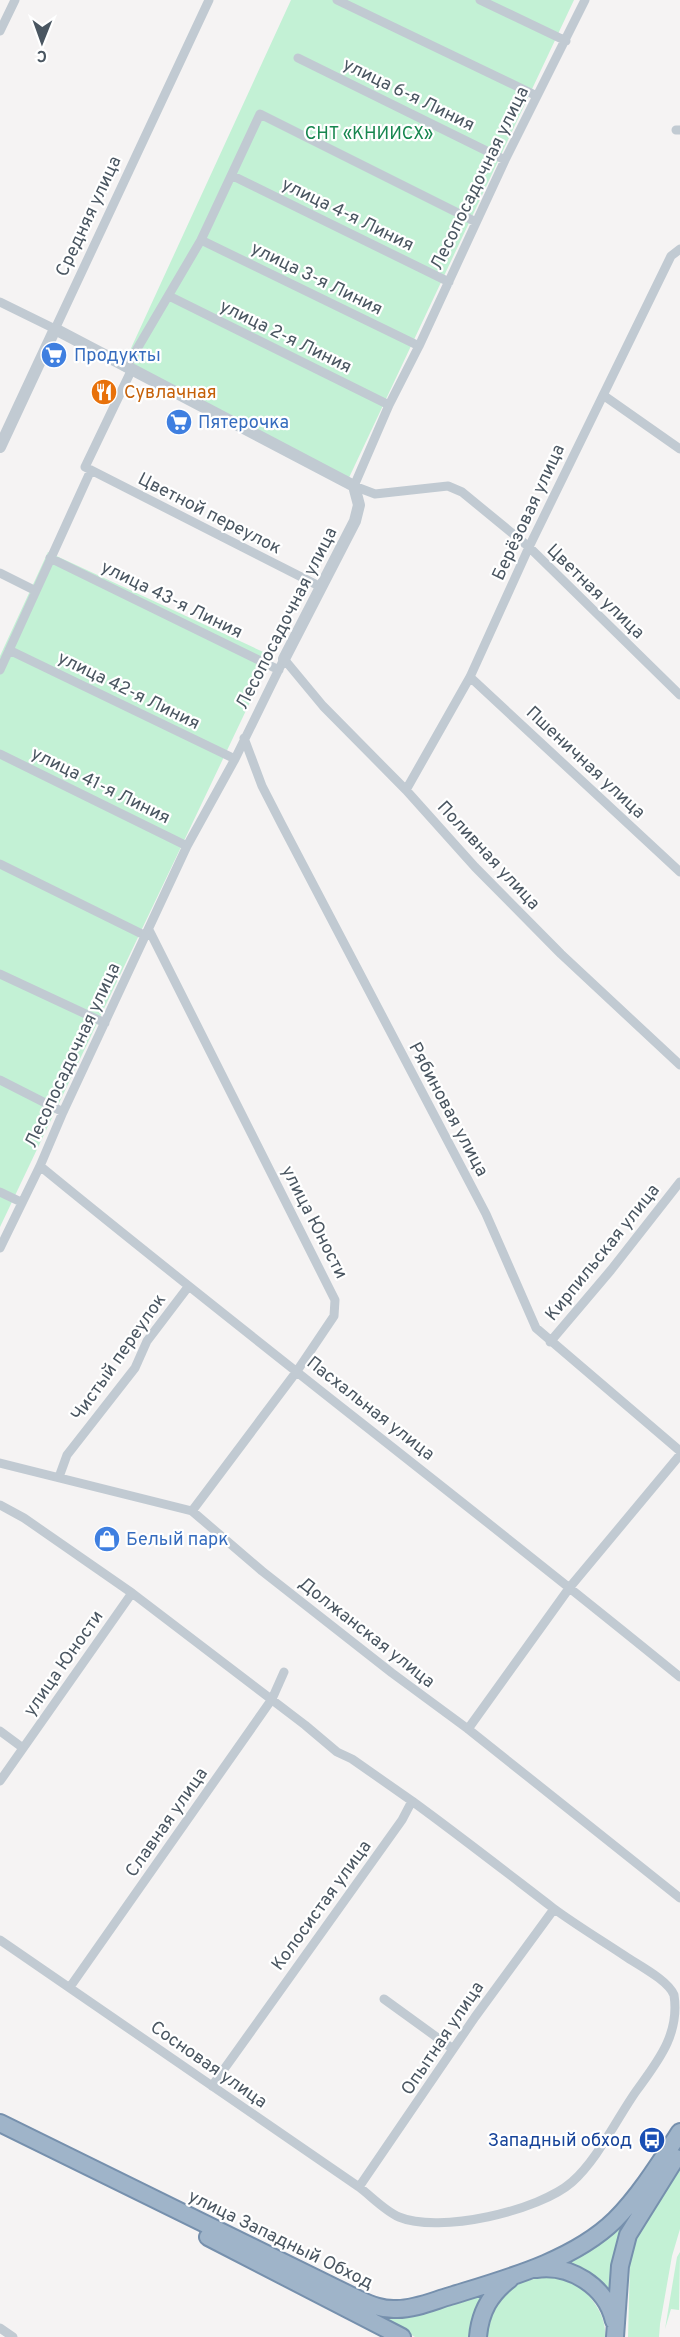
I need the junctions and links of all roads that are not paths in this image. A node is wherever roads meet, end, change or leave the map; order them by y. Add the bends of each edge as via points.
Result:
1 (15, 0) edge
2 (209, 0) edge
3 (338, 0) edge
4 (480, 0) edge
5 (585, 0) edge
6 (0, 31) edge
7 (566, 41) junction
8 (298, 58) dead end
9 (537, 96) junction
10 (505, 160) junction
11 (232, 176) junction
12 (476, 222) junction
13 (201, 240) junction
14 (680, 249) edge
15 (449, 282) junction
16 (170, 296) junction
17 (0, 302) edge
18 (55, 329) junction
19 (419, 346) junction
20 (130, 368) junction
21 (603, 395) junction
22 (389, 405) junction
23 (0, 447) edge
24 (680, 449) edge
25 (88, 469) junction
26 (354, 486) junction
27 (529, 547) junction
28 (50, 558) junction
29 (0, 573) edge
30 (321, 587) junction
31 (34, 590) junction
32 (9, 650) junction
33 (282, 664) junction
34 (0, 670) edge
35 (471, 677) junction
36 (680, 695) edge
37 (244, 738) junction
38 (0, 754) edge
39 (235, 759) junction
40 (406, 790) junction
41 (187, 846) junction
42 (0, 864) edge
43 (680, 872) edge
44 (148, 933) junction
45 (0, 974) edge
46 (105, 1023) junction
47 (680, 1065) edge
48 (0, 1080) edge
49 (63, 1112) junction
50 (40, 1166) junction
51 (680, 1182) edge
52 (0, 1192) edge
53 (21, 1202) junction
54 (0, 1248) edge
55 (188, 1287) junction
56 (550, 1342) junction
57 (297, 1371) junction
58 (680, 1453) edge
59 (0, 1463) edge
60 (59, 1477) junction
61 (0, 1505) edge
62 (192, 1511) junction
63 (570, 1587) junction
64 (132, 1593) junction
65 (284, 1672) dead end
66 (680, 1677) edge
67 (272, 1699) junction
68 (468, 1729) junction
69 (0, 1731) edge
70 (23, 1748) junction
71 (0, 1781) edge
72 (412, 1802) junction
73 (680, 1898) edge
74 (554, 1909) junction
75 (0, 1940) edge
76 (70, 1987) junction
77 (384, 1999) dead end
78 (453, 2049) junction
79 (212, 2086) junction
80 (0, 2123) edge
81 (0, 2132) edge
82 (680, 2132) edge
83 (680, 2151) edge
84 (359, 2187) junction
85 (526, 2272) junction
86 (0, 2328) edge
87 (615, 2332) edge
88 (13, 2337) edge
89 (402, 2337) edge
90 (478, 2337) edge

1 - 6 street
2 - 18 street, Средняя улица
3 - 9 street
4 - 7 street
5 - 7 street, Лесопосадочная улица
7 - 9 street, Лесопосадочная улица
8 - 10 street, улица 6-я Линия
9 - 10 street, Лесопосадочная улица
10 - 12 street, Лесопосадочная улица
11 - 12 street via 260,114
11 - 13 street
11 - 15 street, улица 4-я Линия
12 - 15 street, Лесопосадочная улица
13 - 16 street
13 - 19 street, улица 3-я Линия
14 - 21 street, Берёзовая улица via 671,256
15 - 19 street, Лесопосадочная улица
16 - 20 street
16 - 22 street, улица 2-я Линия
17 - 18 street
18 - 20 street
18 - 23 street, Средняя улица
19 - 22 street, Лесопосадочная улица
20 - 25 street
20 - 26 street
21 - 24 street
21 - 27 street, Берёзовая улица
22 - 26 street, Лесопосадочная улица
25 - 28 street
25 - 30 street, Цветной переулок
26 - 27 street, Цветная улица via 375,494 448,486 462,492
26 - 30 street, Лесопосадочная улица via 359,505 355,521
27 - 35 street, Берёзовая улица
27 - 36 street, Цветная улица
28 - 31 street
28 - 33 street, улица 43-я Линия
29 - 31 street
30 - 33 street, Лесопосадочная улица
31 - 32 street
32 - 34 street
32 - 39 street, улица 42-я Линия
33 - 37 street, Лесопосадочная улица
33 - 40 street, Поливная улица
35 - 40 street, Берёзовая улица
35 - 43 street, Пшеничная улица
37 - 39 street, Лесопосадочная улица
37 - 56 street, Рябиновая улица via 277,816 486,1214 536,1328
38 - 41 street, улица 41-я Линия
39 - 41 street, Лесопосадочная улица
40 - 47 street, Поливная улица via 561,954
41 - 44 street, Лесопосадочная улица
42 - 44 street
44 - 46 street, Лесопосадочная улица
44 - 57 street, улица Юности via 335,1300 334,1316
45 - 46 street
46 - 49 street, Лесопосадочная улица
48 - 49 street
49 - 50 street, Лесопосадочная улица
50 - 53 street, Лесопосадочная улица
50 - 55 street, Пасхальная улица
51 - 56 street, Кирпильская улица
52 - 53 street
53 - 54 street, Лесопосадочная улица
55 - 57 street, Пасхальная улица
55 - 60 street, Чистый переулок via 147,1341 135,1368 67,1455
56 - 58 street, Рябиновая улица
57 - 62 street, улица Юности
57 - 63 street, Пасхальная улица
58 - 63 street
59 - 60 street, Должанская улица
60 - 62 street, Должанская улица
61 - 64 street
62 - 68 street, Должанская улица via 392,1673
63 - 66 street, Пасхальная улица
63 - 68 street
64 - 67 street
64 - 70 street, улица Юности
65 - 67 street, Славная улица
67 - 72 street via 336,1752
67 - 76 street, Славная улица
68 - 73 street, Должанская улица
69 - 70 street
70 - 71 street, улица Юности
72 - 74 street
72 - 79 street, Колосистая улица
74 - 78 street, Опытная улица
74 - 84 street, Сосновая улица via 671,1989 679,2020 672,2045 638,2088 591,2160 558,2192 477,2219 427,2223 398,2216
75 - 76 street, Сосновая улица
76 - 79 street, Сосновая улица
77 - 78 street
78 - 84 street, Опытная улица
79 - 84 street, Сосновая улица
80 - 85 highway, улица Западный Обход via 373,2306 419,2306
81 - 89 highway, улица Западный Обход
82 - 85 highway, улица Западный Обход via 615,2219 588,2241
83 - 87 highway via 628,2235 620,2266
85 - 87 highway via 556,2269 591,2284 607,2303
85 - 90 highway via 504,2284 490,2299 483,2311
86 - 88 street

